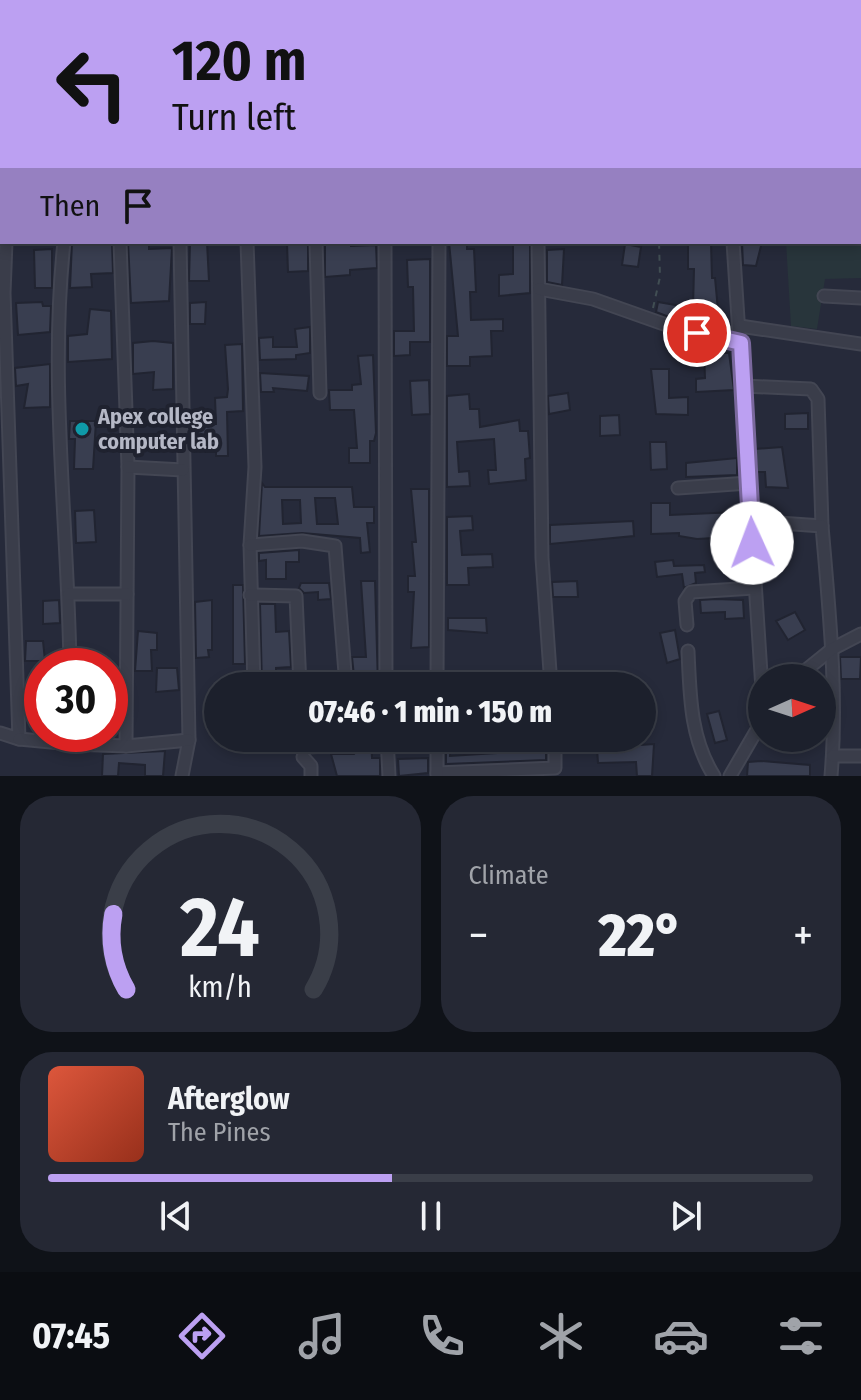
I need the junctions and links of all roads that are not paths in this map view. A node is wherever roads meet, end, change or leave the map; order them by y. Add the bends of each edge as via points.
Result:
1 (3, 244) edge
2 (64, 244) edge
3 (120, 244) edge
4 (180, 244) edge
5 (247, 244) edge
6 (316, 244) edge
7 (385, 244) edge
8 (439, 244) edge
9 (538, 244) edge
10 (733, 244) edge
11 (539, 289) junction
12 (824, 296) dead end
13 (861, 298) edge
14 (740, 326) junction
15 (741, 343) junction
16 (861, 344) edge
17 (744, 386) junction
18 (320, 393) dead end
19 (128, 467) junction
20 (183, 470) junction
21 (749, 483) junction
22 (678, 488) dead end
23 (751, 521) junction
24 (822, 526) junction
25 (250, 545) junction
26 (754, 588) junction
27 (69, 594) junction
28 (127, 594) junction
29 (250, 595) junction
30 (687, 625) dead end
31 (861, 634) edge
32 (70, 648) edge
33 (127, 648) edge
34 (832, 649) junction
35 (688, 651) dead end
36 (760, 664) edge
37 (813, 664) edge
38 (253, 672) edge
39 (299, 672) edge
40 (345, 672) edge
41 (386, 672) edge
42 (437, 672) edge
43 (550, 672) edge
44 (0, 733) edge
45 (19, 739) junction
46 (24, 739) edge
47 (189, 740) junction
48 (748, 745) edge
49 (128, 746) edge
50 (388, 752) edge
51 (437, 752) edge
52 (555, 752) edge
53 (833, 756) junction
54 (861, 756) edge
55 (303, 757) dead end
56 (437, 774) edge
57 (182, 776) edge
58 (311, 776) edge
59 (389, 776) edge
60 (714, 776) edge
61 (730, 776) edge
62 (831, 776) edge

1 - 45 street
2 - 27 street via 59,383
3 - 19 street
4 - 20 street
5 - 25 street via 255,467
6 - 18 street
7 - 41 street
8 - 42 street
9 - 11 street
10 - 14 street
11 - 15 street via 593,299 675,328
11 - 43 street via 542,558
12 - 13 street
14 - 15 street
14 - 16 street
15 - 17 street
17 - 21 street
17 - 24 street via 811,389 818,399
19 - 20 street
19 - 28 street
20 - 47 street
21 - 22 street
21 - 23 street
23 - 24 street
23 - 26 street
24 - 34 street
25 - 29 street
25 - 40 street via 302,541 335,546
26 - 30 street via 691,592 685,601
26 - 36 street
27 - 28 street
27 - 32 street
28 - 33 street
29 - 38 street
29 - 39 street via 296,596
31 - 34 street
34 - 37 street
34 - 53 street
35 - 60 street via 696,736
44 - 45 street
45 - 46 street
47 - 49 street
47 - 57 street
48 - 61 street
50 - 59 street
51 - 56 street
52 - 56 street via 555,768
53 - 54 street
53 - 62 street
55 - 58 street

